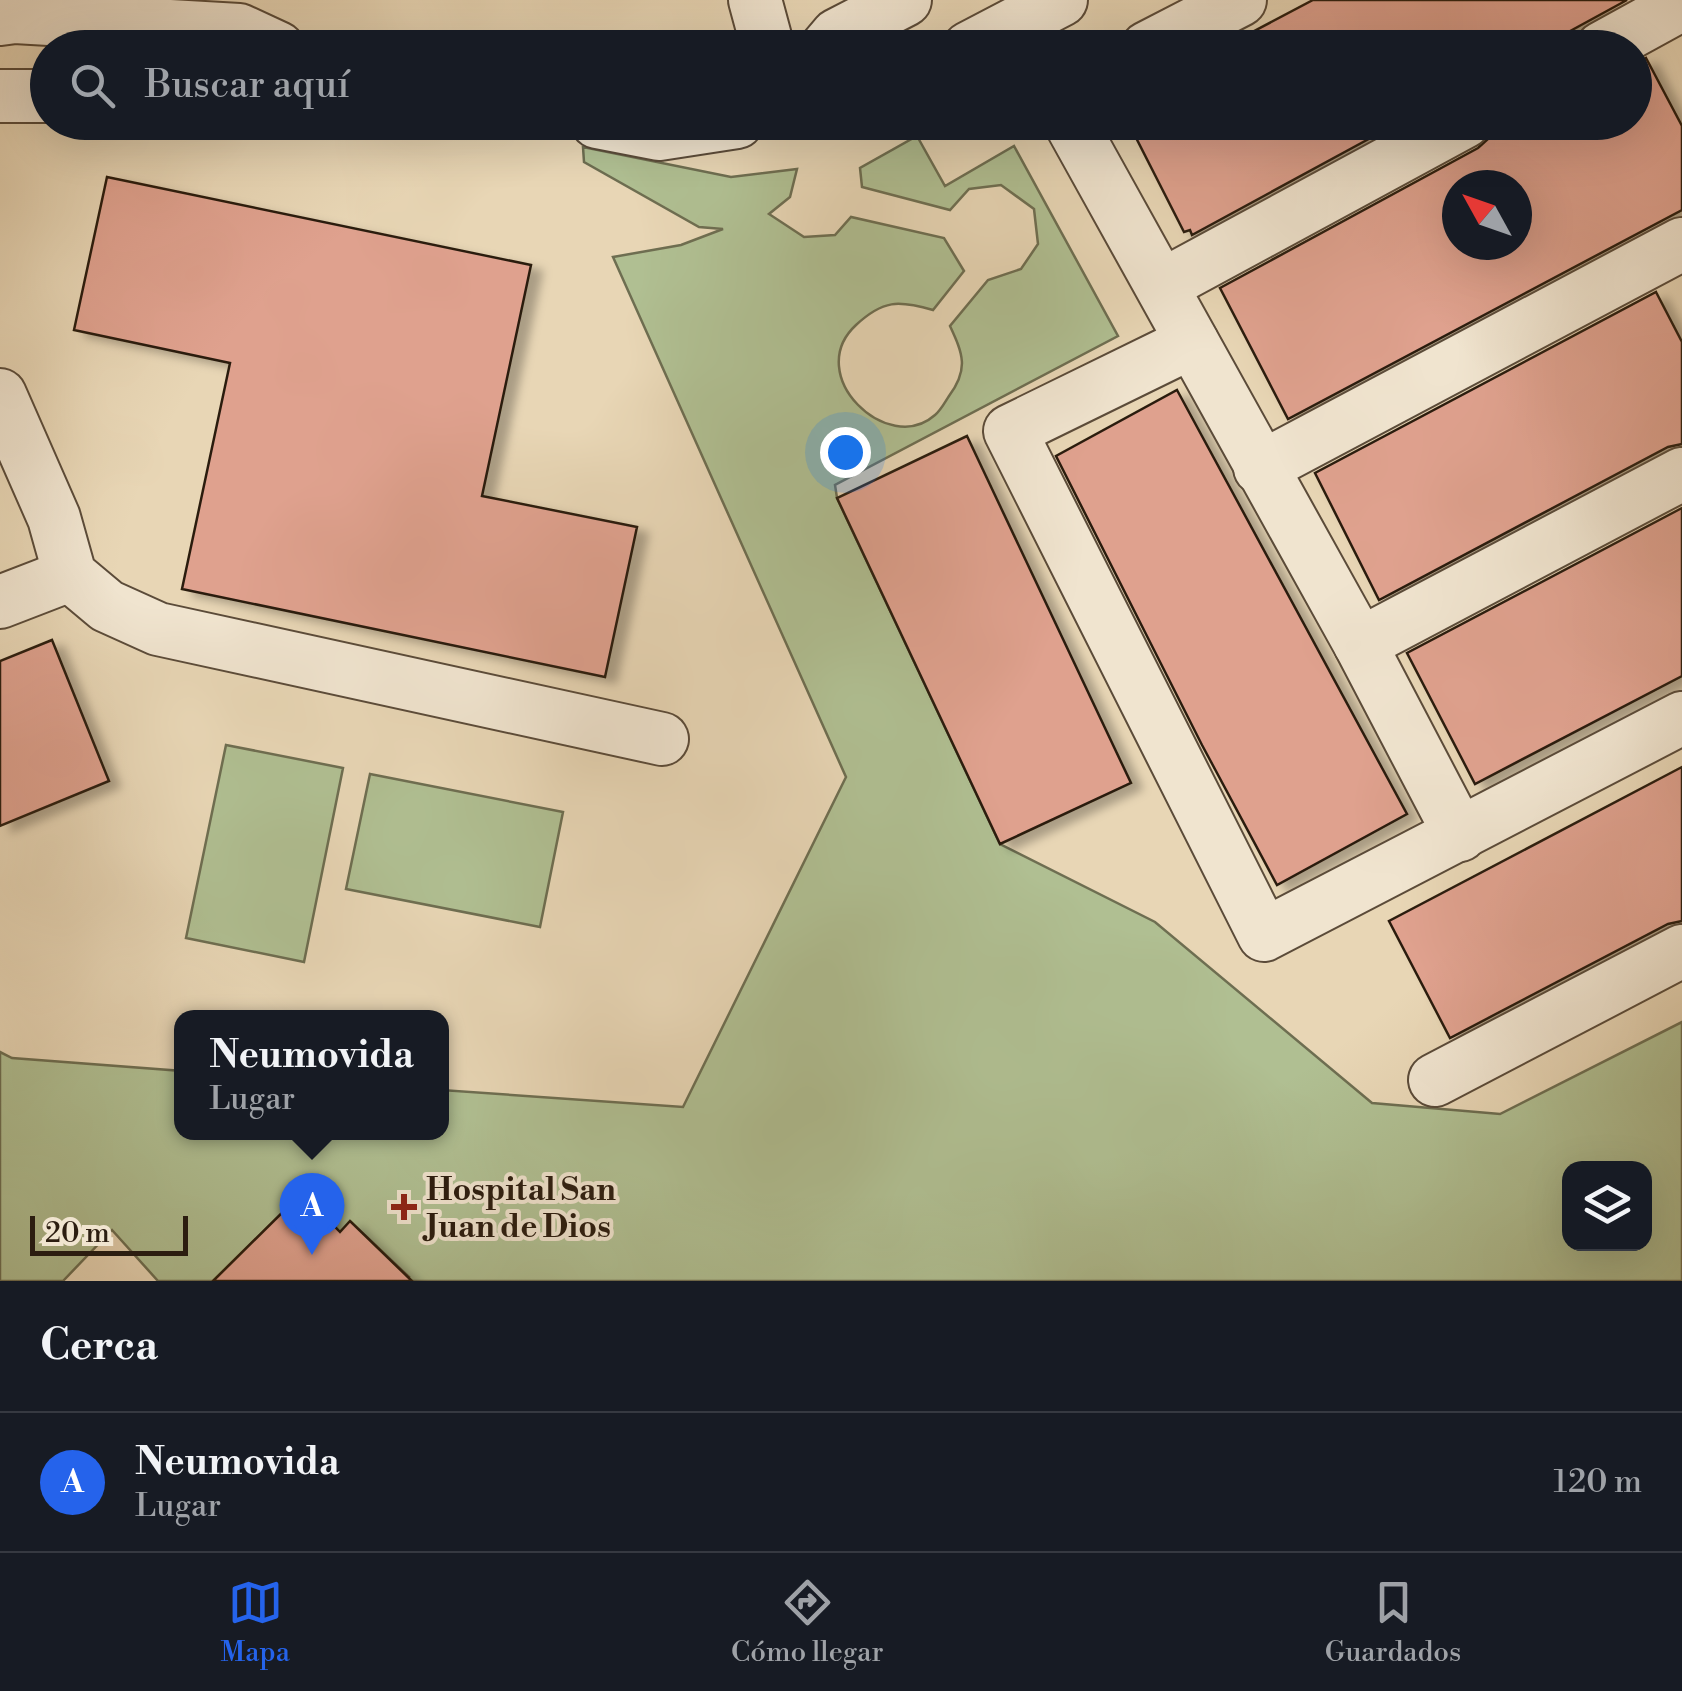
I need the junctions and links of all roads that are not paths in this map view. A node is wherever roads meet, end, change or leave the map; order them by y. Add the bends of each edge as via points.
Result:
1 (755, 0) edge
2 (904, 0) edge
3 (1062, 0) edge
4 (1240, 0) edge
5 (1682, 4) edge
6 (0, 19) edge
7 (239, 30) edge
8 (763, 30) edge
9 (847, 30) edge
10 (1001, 30) edge
11 (1182, 30) edge
12 (1635, 30) edge
13 (0, 96) edge
14 (30, 96) edge
15 (1080, 140) edge
16 (1431, 140) edge
17 (1682, 244) edge
18 (1163, 286) junction
19 (1192, 342) junction
20 (0, 395) edge
21 (1260, 468) junction
22 (1682, 474) edge
23 (70, 575) junction
24 (0, 602) edge
25 (1360, 644) junction
26 (1682, 718) edge
27 (662, 740) dead end
28 (1460, 835) junction
29 (1682, 951) edge
30 (1435, 1080) dead end

1 - 8 street
2 - 9 street
3 - 10 street
4 - 11 street
5 - 12 street
6 - 7 street
13 - 14 street
15 - 18 street
16 - 18 street
17 - 21 street
18 - 19 street
19 - 21 street
19 - 28 street via 1010,431 1264,935
20 - 23 street via 54,518
21 - 25 street
22 - 25 street
23 - 24 street
23 - 27 street via 107,606 158,629
25 - 28 street
26 - 28 street
29 - 30 street

